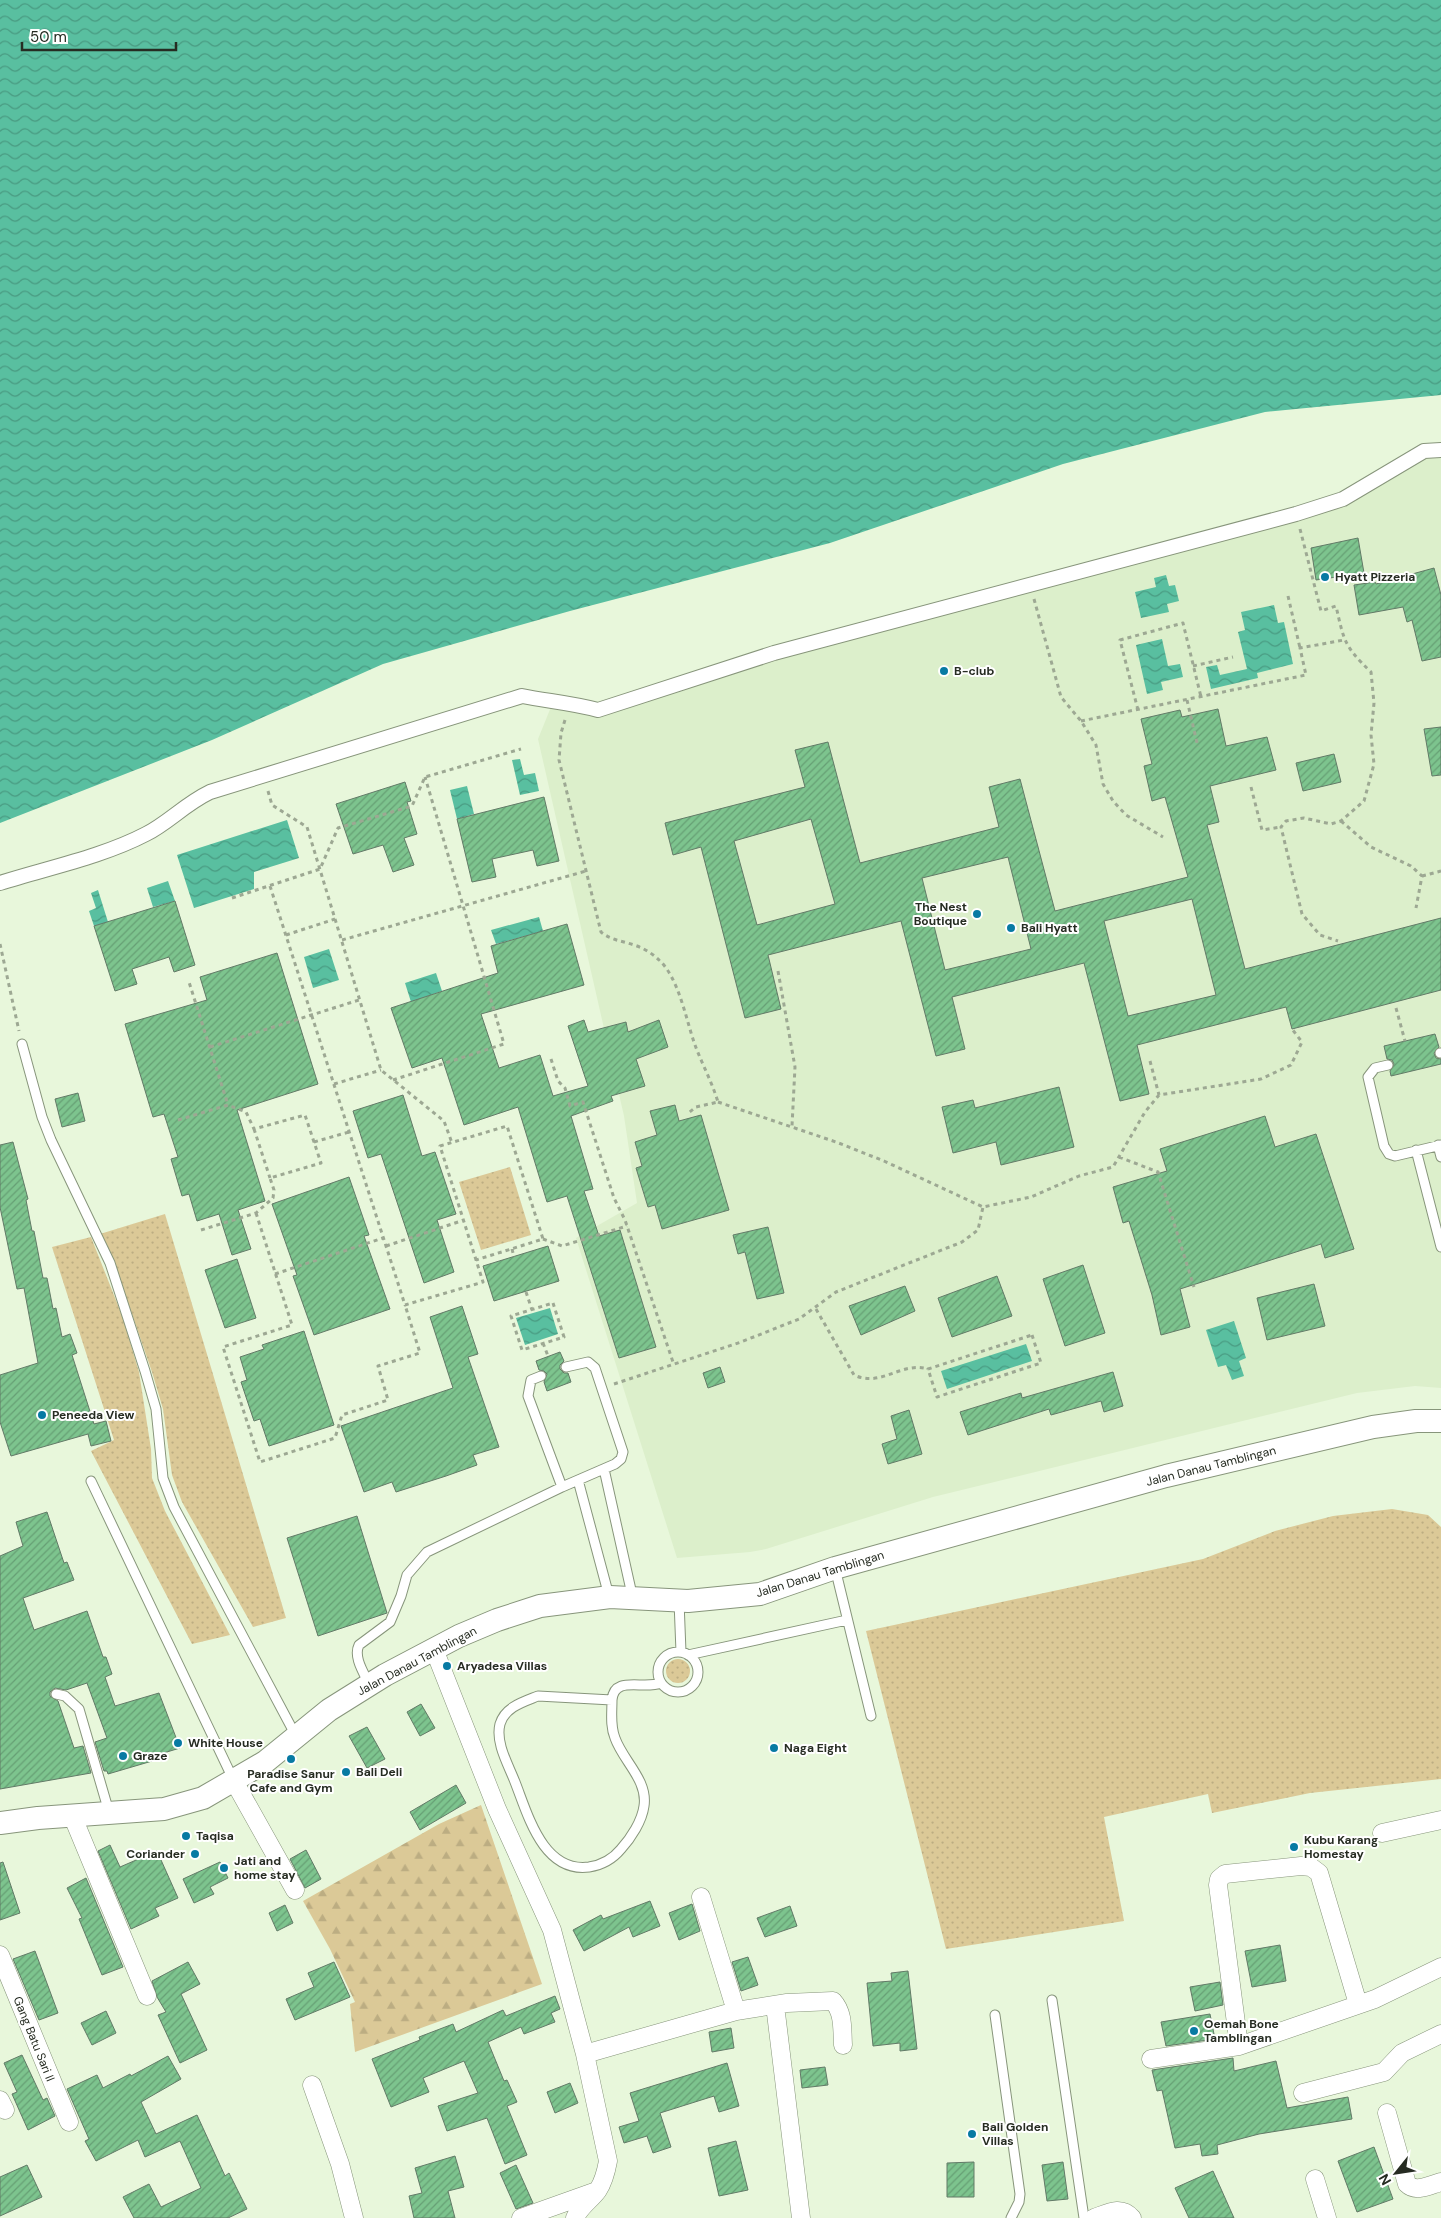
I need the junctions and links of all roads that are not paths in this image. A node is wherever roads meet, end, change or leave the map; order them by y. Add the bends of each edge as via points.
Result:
1 (1441, 450) edge
2 (0, 883) edge
3 (22, 1044) road end
4 (1388, 1065) dead end
5 (1440, 1145) edge
6 (1416, 1150) junction
7 (1441, 1157) edge
8 (1441, 1247) edge
9 (566, 1367) dead end
10 (541, 1376) dead end
11 (1441, 1421) edge
12 (604, 1469) junction
13 (578, 1480) junction
14 (91, 1481) dead end
15 (562, 1487) junction
16 (835, 1568) junction
17 (610, 1597) junction
18 (633, 1599) junction
19 (679, 1601) junction
20 (847, 1620) junction
21 (434, 1649) junction
22 (685, 1654) junction
23 (661, 1683) junction
24 (370, 1684) junction
25 (56, 1694) dead end
26 (612, 1700) junction
27 (871, 1716) dead end
28 (296, 1736) junction
29 (234, 1781) junction
30 (109, 1812) junction
31 (72, 1815) junction
32 (1441, 1820) edge
33 (0, 1824) edge
34 (1382, 1833) dead end
35 (295, 1890) dead end
36 (701, 1897) dead end
37 (0, 1955) edge
38 (1441, 1967) edge
39 (147, 1996) dead end
40 (1052, 2000) dead end
41 (1358, 2004) junction
42 (775, 2005) junction
43 (736, 2011) junction
44 (995, 2015) dead end
45 (1441, 2034) edge
46 (843, 2045) dead end
47 (1239, 2046) junction
48 (585, 2054) junction
49 (1151, 2059) dead end
50 (312, 2085) dead end
51 (1303, 2093) dead end
52 (1388, 2113) dead end
53 (69, 2122) dead end
54 (1315, 2179) dead end
55 (1441, 2182) edge
56 (597, 2192) junction
57 (354, 2218) edge
58 (521, 2218) edge
59 (575, 2218) edge
60 (801, 2218) edge
61 (1011, 2218) edge
62 (1084, 2218) edge
63 (1094, 2218) edge
64 (1132, 2218) edge
65 (1327, 2218) edge

1 - 2 street via 1424,451 1343,499 1296,514 774,653 598,710 522,696 210,792 191,801 147,834 120,846
3 - 28 lane via 42,1117 110,1263 146,1371 156,1410 163,1478 174,1507
4 - 6 lane via 1375,1068 1368,1077 1384,1146 1389,1154 1395,1156
5 - 6 lane
5 - 7 lane
6 - 8 lane
9 - 12 lane via 588,1362 595,1368 624,1452 621,1459
10 - 15 lane via 531,1380 528,1396
11 - 16 street, Jalan Danau Tamblingan via 1373,1427 1166,1476
12 - 13 lane
12 - 18 lane
13 - 15 lane
13 - 17 lane
14 - 29 lane
15 - 24 lane via 427,1552 406,1575 390,1622 356,1650
16 - 19 street, Jalan Danau Tamblingan via 760,1594
16 - 20 lane
17 - 18 street, Jalan Danau Tamblingan
17 - 21 street, Jalan Danau Tamblingan via 540,1606 497,1620
18 - 19 street, Jalan Danau Tamblingan
19 - 22 lane
20 - 22 lane
20 - 27 lane
21 - 24 street, Jalan Danau Tamblingan
21 - 48 street via 497,1809 552,1930
22 - 23 lane via 666,1655 661,1661 658,1676
22 - 23 lane via 697,1668 695,1683 689,1688 674,1691
23 - 26 lane via 654,1686 621,1685 612,1692
24 - 28 street, Jalan Danau Tamblingan
25 - 30 lane via 65,1696 79,1710
26 - 26 lane via 613,1734 641,1785 644,1809 630,1839 616,1856 600,1865 581,1868 561,1861 535,1832 500,1745 500,1724 513,1705 538,1696
28 - 29 street, Jalan Danau Tamblingan
29 - 30 street, Jalan Danau Tamblingan via 181,1806
29 - 35 street
30 - 31 street, Jalan Danau Tamblingan
31 - 33 street, Jalan Danau Tamblingan
31 - 39 street
32 - 34 street
36 - 43 street
37 - 53 street, Gang Batu Sari II
38 - 41 street
40 - 62 lane
41 - 47 street
41 - 47 street via 1320,1873 1311,1867 1301,1866 1225,1874 1218,1885
42 - 43 street
42 - 46 street via 833,2001 842,2018
42 - 60 street
43 - 48 street
44 - 61 lane via 1020,2194
45 - 51 street via 1402,2052 1384,2072
47 - 49 street
48 - 56 street via 608,2161 606,2177
50 - 57 street via 340,2164
52 - 55 street via 1407,2184 1418,2188
54 - 65 street
56 - 58 street
56 - 59 street
63 - 64 street via 1117,2210

